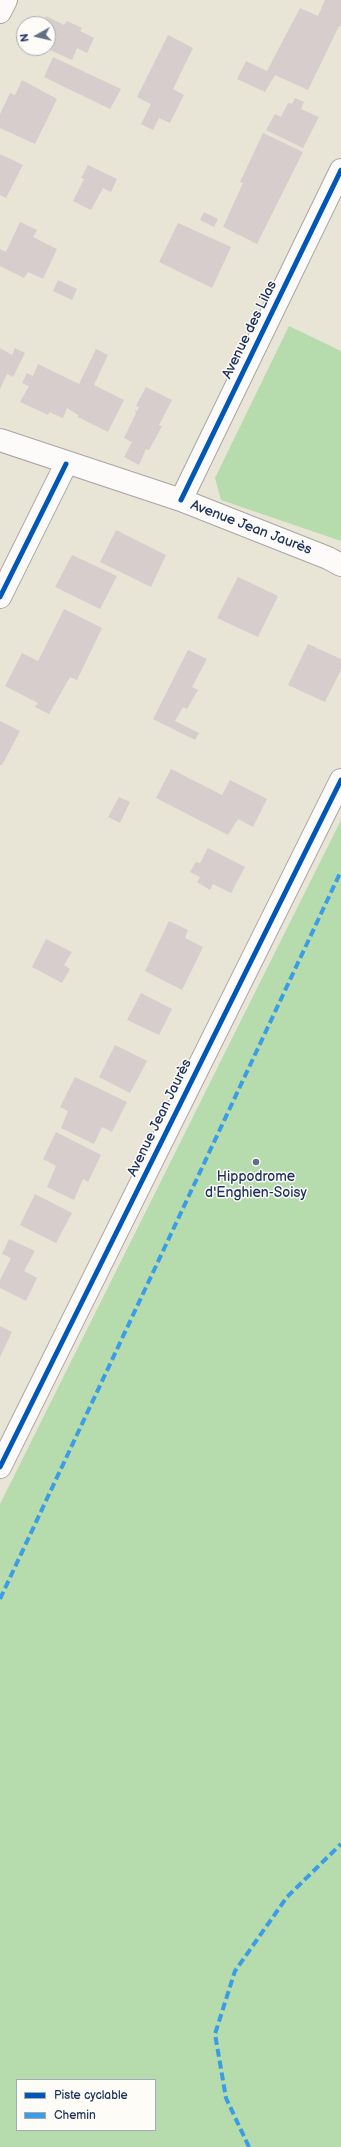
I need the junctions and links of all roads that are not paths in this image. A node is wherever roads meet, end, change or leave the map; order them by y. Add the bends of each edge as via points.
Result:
1 (6, 0) edge
2 (0, 12) edge
3 (341, 170) edge
4 (0, 440) edge
5 (66, 464) junction
6 (181, 500) junction
7 (341, 565) edge
8 (0, 597) edge
9 (341, 780) edge
10 (0, 1467) edge

1 - 2 street
3 - 6 street, Avenue des Lilas
4 - 5 street, Avenue Jean Jaurès
5 - 6 street, Avenue Jean Jaurès
5 - 8 street
6 - 7 street, Avenue Jean Jaurès
9 - 10 street, Avenue Jean Jaurès

